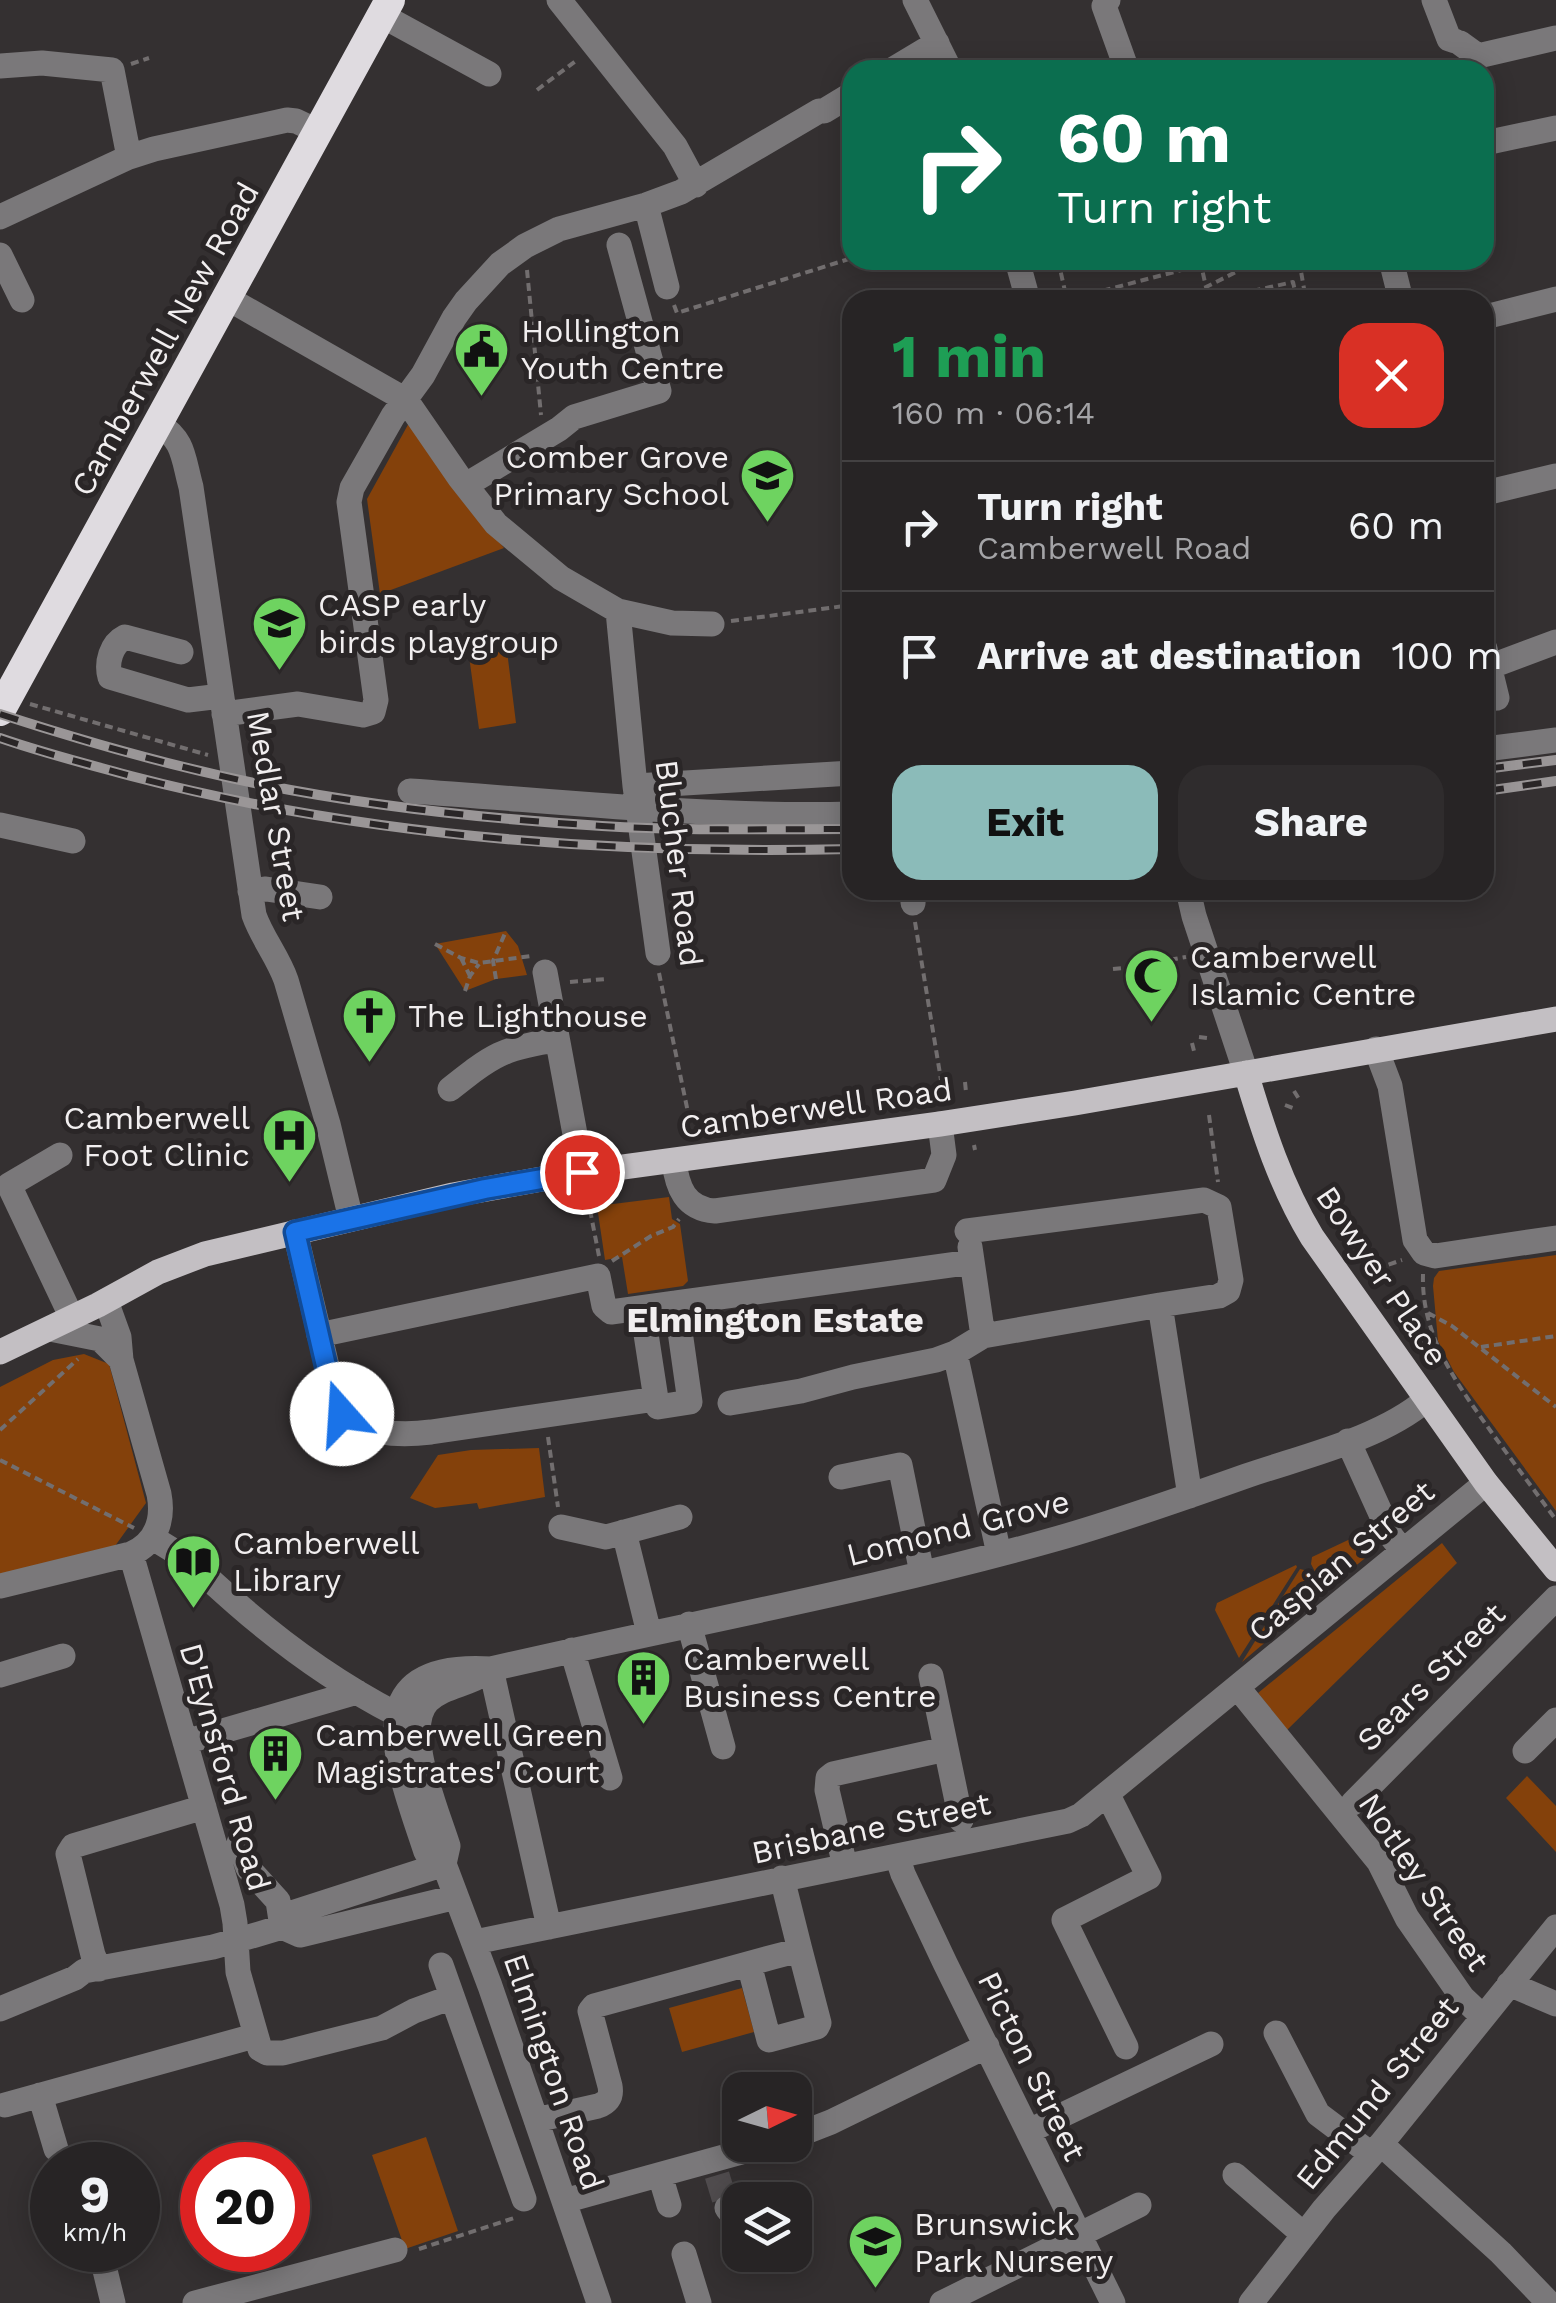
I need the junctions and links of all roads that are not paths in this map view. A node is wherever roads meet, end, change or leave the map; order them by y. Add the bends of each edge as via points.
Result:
1 (559, 0) edge
2 (915, 0) edge
3 (1108, 0) edge
4 (1434, 0) edge
5 (386, 8) edge
6 (1556, 38) edge
7 (938, 43) junction
8 (909, 60) edge
9 (946, 60) edge
10 (1123, 60) edge
11 (0, 66) edge
12 (489, 74) dead end
13 (842, 100) edge
14 (1556, 128) edge
15 (318, 130) junction
16 (1494, 141) edge
17 (129, 157) junction
18 (696, 185) junction
19 (646, 205) junction
20 (0, 217) edge
21 (619, 245) dead end
22 (0, 256) edge
23 (667, 286) road end
24 (227, 298) junction
25 (1556, 298) edge
26 (22, 300) dead end
27 (1494, 315) edge
28 (406, 400) junction
29 (158, 424) junction
30 (466, 485) junction
31 (1554, 485) edge
32 (1494, 493) edge
33 (618, 611) junction
34 (712, 624) road end
35 (1556, 642) edge
36 (181, 652) dead end
37 (1494, 658) edge
38 (223, 705) junction
39 (15, 708) edge
40 (1556, 740) edge
41 (1494, 748) edge
42 (842, 773) edge
43 (410, 791) dead end
44 (636, 796) junction
45 (842, 814) edge
46 (0, 824) edge
47 (73, 841) dead end
48 (250, 891) junction
49 (320, 897) dead end
50 (1191, 900) edge
51 (658, 953) road end
52 (546, 978) road end
53 (1556, 1019) edge
54 (557, 1040) junction
55 (1376, 1049) junction
56 (1246, 1073) junction
57 (450, 1089) dead end
58 (940, 1124) junction
59 (60, 1154) dead end
60 (674, 1161) junction
61 (582, 1172) junction
62 (351, 1219) junction
63 (295, 1232) junction
64 (1556, 1238) edge
65 (972, 1262) junction
66 (102, 1303) junction
67 (676, 1304) junction
68 (1160, 1305) junction
69 (642, 1308) junction
70 (61, 1324) junction
71 (319, 1334) junction
72 (983, 1336) junction
73 (0, 1352) edge
74 (955, 1353) junction
75 (121, 1360) junction
76 (656, 1398) junction
77 (1426, 1400) junction
78 (730, 1403) dead end
79 (1348, 1441) junction
80 (842, 1477) dead end
81 (1486, 1483) junction
82 (1190, 1496) junction
83 (680, 1517) dead end
84 (561, 1526) road end
85 (624, 1532) junction
86 (152, 1538) junction
87 (1403, 1551) junction
88 (130, 1554) junction
89 (999, 1554) junction
90 (1556, 1569) edge
91 (922, 1573) junction
92 (0, 1586) edge
93 (1556, 1598) edge
94 (689, 1624) junction
95 (649, 1633) junction
96 (572, 1650) junction
97 (62, 1656) dead end
98 (490, 1670) junction
99 (0, 1675) edge
100 (932, 1676) dead end
101 (1238, 1688) junction
102 (357, 1692) junction
103 (408, 1715) junction
104 (1556, 1720) edge
105 (185, 1742) junction
106 (722, 1747) dead end
107 (946, 1749) junction
108 (1526, 1751) dead end
109 (610, 1778) dead end
110 (1108, 1795) junction
111 (1353, 1803) dead end
112 (204, 1807) junction
113 (961, 1820) dead end
114 (239, 1844) dead end
115 (897, 1856) junction
116 (444, 1864) junction
117 (845, 1866) junction
118 (782, 1878) junction
119 (456, 1897) junction
120 (1556, 1926) edge
121 (282, 1927) junction
122 (549, 1927) junction
123 (236, 1940) junction
124 (474, 1942) junction
125 (800, 1950) junction
126 (749, 1964) junction
127 (441, 1965) dead end
128 (99, 1969) junction
129 (1509, 1984) junction
130 (452, 1998) junction
131 (1556, 2004) edge
132 (0, 2009) edge
133 (1482, 2016) junction
134 (1276, 2033) dead end
135 (254, 2036) junction
136 (1210, 2044) dead end
137 (986, 2046) junction
138 (1126, 2046) dead end
139 (40, 2095) junction
140 (5, 2105) dead end
141 (536, 2120) junction
142 (812, 2129) edge
143 (1029, 2131) junction
144 (54, 2142) edge
145 (1376, 2149) junction
146 (729, 2162) edge
147 (660, 2175) junction
148 (1235, 2175) dead end
149 (524, 2199) dead end
150 (564, 2201) junction
151 (669, 2205) dead end
152 (1138, 2205) dead end
153 (1079, 2234) junction
154 (1304, 2235) junction
155 (395, 2250) road end
156 (684, 2254) dead end
157 (105, 2272) edge
158 (1252, 2302) edge
159 (113, 2303) edge
160 (195, 2303) edge
161 (599, 2303) edge
162 (698, 2303) edge
163 (942, 2303) edge
164 (1113, 2303) edge
165 (1549, 2303) edge

1 - 18 street via 675,146
2 - 7 street
3 - 10 street via 1104,6
4 - 6 street via 1449,39 1478,56
5 - 12 street
5 - 15 highway, Camberwell New Road
7 - 8 street
7 - 9 street
11 - 17 street via 42,62 112,70
13 - 18 street
14 - 16 street
15 - 17 street via 287,120
15 - 24 highway, Camberwell New Road
17 - 20 street
18 - 19 street
19 - 23 street
19 - 28 street via 575,224 500,264 466,301
21 - 30 street via 659,391 582,413
22 - 26 street
24 - 28 street
24 - 29 highway, Camberwell New Road
25 - 27 street
28 - 30 street
28 - 38 street via 349,502 373,712
29 - 38 street, Medlar Street via 178,441 191,487
29 - 39 highway, Camberwell New Road
30 - 33 street via 496,524 561,578
31 - 32 street
33 - 34 street via 672,624
33 - 44 street, Blucher Road
35 - 37 street via 1520,658
36 - 38 street via 125,636 114,646 108,671 115,681
38 - 48 street, Medlar Street
40 - 41 street
42 - 44 street
43 - 44 street
44 - 45 street via 781,815
44 - 51 street, Blucher Road
46 - 47 street
48 - 49 street
48 - 62 street, Medlar Street via 259,930 286,980
50 - 56 street
52 - 54 street
53 - 55 main road, Camberwell Road
54 - 57 street via 507,1049
54 - 61 street
55 - 56 main road, Camberwell Road
55 - 64 street via 1390,1086 1416,1240 1424,1252 1435,1256
56 - 58 main road, Camberwell Road
56 - 77 main road, Bowyer Place via 1298,1214
58 - 60 main road, Camberwell Road
58 - 60 street via 944,1155 934,1180 788,1201 700,1208 678,1186
59 - 70 street via 8,1185
60 - 61 main road, Camberwell Road
61 - 62 main road, Camberwell Road
62 - 63 main road, Camberwell Road
63 - 66 main road, Camberwell Road via 181,1262
63 - 71 street
65 - 67 street
65 - 68 street via 966,1224 1204,1200 1219,1207 1228,1291
65 - 72 street
66 - 70 main road, Camberwell Road
66 - 75 street via 119,1337
67 - 69 street
67 - 76 street via 690,1402 658,1407
68 - 72 street
68 - 82 street
69 - 71 street via 607,1310 598,1276
69 - 76 street
70 - 73 main road, Camberwell Road
70 - 75 street via 100,1339
71 - 76 street via 337,1408 363,1426 396,1434
72 - 74 street
74 - 78 street
74 - 89 street
75 - 86 street via 161,1506
77 - 79 street, Lomond Grove
77 - 81 main road, Bowyer Place
79 - 82 street, Lomond Grove
79 - 87 street
80 - 91 street via 900,1465
81 - 87 street, Caspian Street
81 - 90 main road, Bowyer Place
82 - 89 street, Lomond Grove
83 - 85 street
84 - 85 street via 606,1537
85 - 95 street
86 - 88 street
86 - 102 street via 194,1563 282,1640
87 - 101 street, Caspian Street
88 - 92 street
88 - 105 street, D'Eynsford Road
89 - 91 street, Lomond Grove
91 - 94 street, Lomond Grove
93 - 111 street, Sears Street
94 - 95 street, Lomond Grove
94 - 106 street
95 - 96 street, Lomond Grove
96 - 98 street, Lomond Grove
96 - 109 street
97 - 99 street
98 - 103 street, Lomond Grove
98 - 122 street
100 - 107 street
101 - 110 street, Brisbane Street
101 - 133 street, Notley Street via 1378,1862 1407,1918
102 - 103 street
102 - 105 street
103 - 116 street, Elmington Road via 448,1846
104 - 108 street
105 - 112 street, D'Eynsford Road
107 - 113 street
107 - 117 street via 828,1778
110 - 115 street, Brisbane Street via 1068,1821
110 - 138 street via 1149,1877 1064,1920
112 - 123 street, D'Eynsford Road
112 - 128 street via 73,1846 68,1854
114 - 121 street via 248,1868 278,1901
115 - 117 street, Brisbane Street
115 - 137 street, Picton Street
116 - 119 street, Elmington Road
116 - 121 street via 292,1912
117 - 118 street, Brisbane Street
118 - 122 street, Brisbane Street
118 - 125 street
119 - 121 street via 300,1935
119 - 124 street, Elmington Road
120 - 129 street, Edmund Street
121 - 123 street
122 - 124 street, Brisbane Street
123 - 128 street
123 - 135 street, D'Eynsford Road
124 - 141 street, Elmington Road
125 - 126 street
125 - 126 street via 819,2023 801,2032 769,2040
126 - 141 street via 594,2006 610,2096 598,2106
127 - 130 street
128 - 132 street
129 - 131 street
129 - 133 street, Edmund Street
130 - 135 street via 382,2028 283,2053 265,2052
130 - 149 street
133 - 145 street, Edmund Street
134 - 145 street via 1318,2114
135 - 139 street
136 - 143 street
137 - 142 street
137 - 143 street, Picton Street
139 - 140 street
139 - 144 street
141 - 150 street, Elmington Road
143 - 153 street, Picton Street
145 - 154 street, Edmund Street
145 - 165 street via 1502,2253
146 - 147 street
147 - 150 street
147 - 151 street
148 - 154 street
150 - 161 street, Elmington Road
152 - 153 street
153 - 163 street
153 - 164 street, Picton Street
154 - 158 street, Edmund Street
155 - 160 street
156 - 162 street
157 - 159 street

